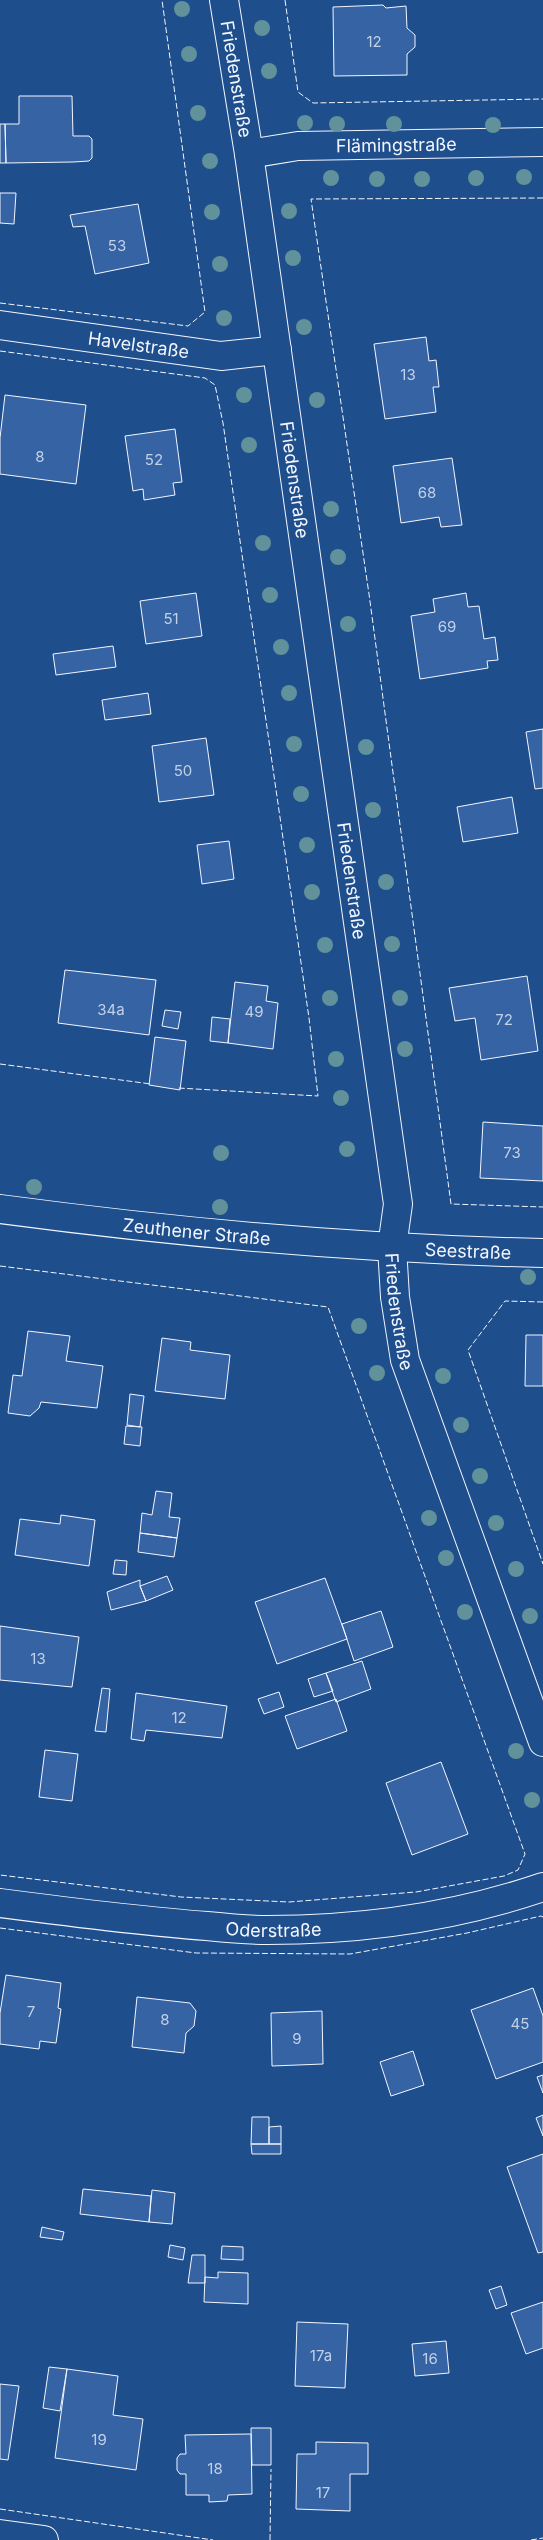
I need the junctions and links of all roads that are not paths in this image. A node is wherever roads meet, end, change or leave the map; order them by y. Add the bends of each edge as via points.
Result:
1 (224, 0) edge
2 (543, 142) edge
3 (249, 154) junction
4 (0, 325) edge
5 (277, 350) junction
6 (0, 1209) edge
7 (392, 1247) junction
8 (543, 1252) edge
9 (543, 1742) edge
10 (543, 1888) edge
11 (0, 1903) edge
12 (0, 2534) edge
13 (44, 2540) edge

1 - 3 street, Friedenstraße
2 - 3 street, Flämingstraße via 298,146
3 - 5 street, Friedenstraße
4 - 5 street, Havelstraße via 221,356
5 - 7 street, Friedenstraße via 398,1204
6 - 7 street, Zeuthener Straße via 77,1219
7 - 8 street, Seestraße
7 - 9 street, Friedenstraße via 395,1297 405,1360
10 - 11 street, Oderstraße via 491,1904 414,1918 328,1928 266,1930 178,1924
12 - 13 street

